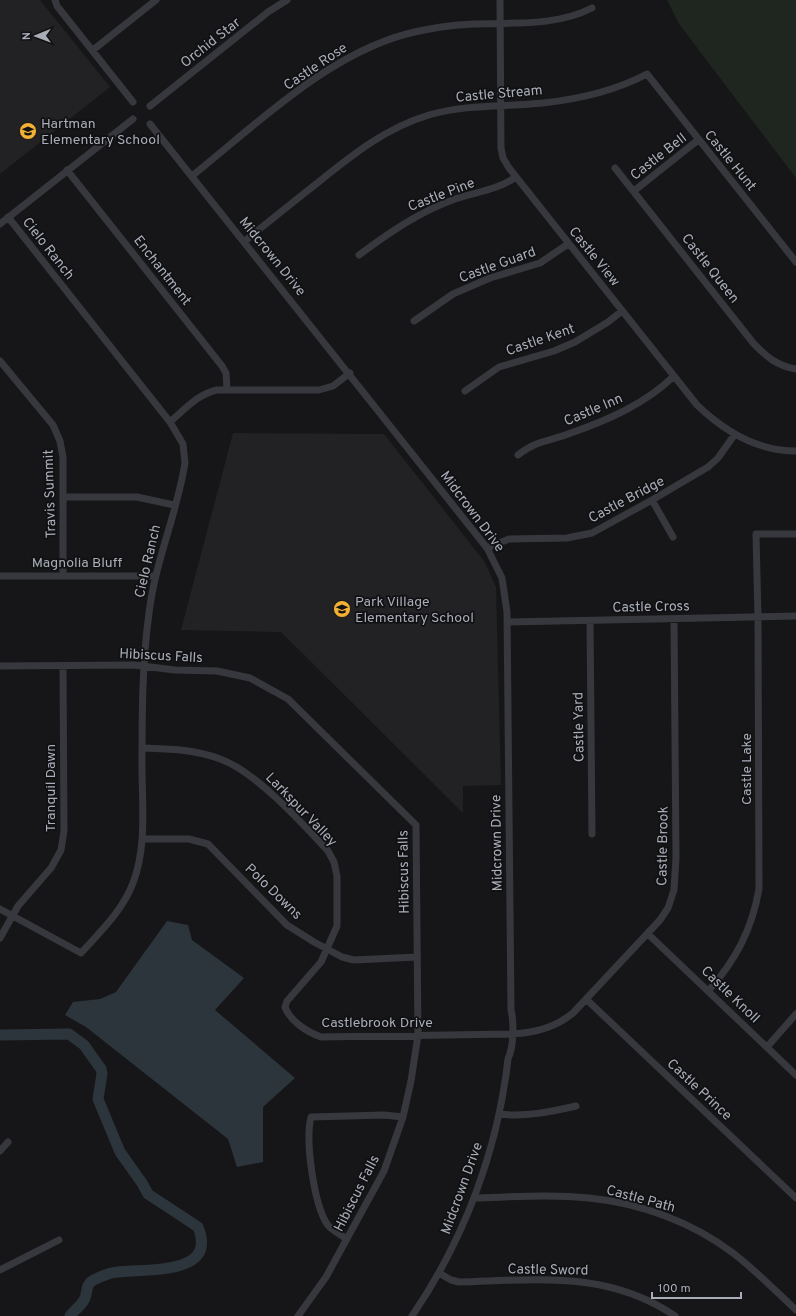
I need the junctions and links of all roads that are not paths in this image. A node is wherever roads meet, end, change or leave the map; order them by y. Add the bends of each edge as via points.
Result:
1 (50, 0) edge
2 (156, 0) edge
3 (287, 0) edge
4 (500, 0) edge
5 (56, 3) edge
6 (592, 8) dead end
7 (500, 24) junction
8 (92, 50) junction
9 (647, 74) joint
10 (133, 102) dead end
11 (500, 104) junction
12 (150, 106) dead end
13 (133, 119) dead end
14 (150, 124) dead end
15 (698, 140) junction
16 (615, 168) dead end
17 (67, 170) junction
18 (192, 176) junction
19 (516, 177) junction
20 (634, 192) junction
21 (8, 217) junction
22 (0, 224) edge
23 (245, 241) junction
24 (568, 244) junction
25 (359, 254) dead end
26 (796, 262) edge
27 (622, 311) junction
28 (414, 321) dead end
29 (0, 361) edge
30 (796, 369) edge
31 (350, 373) junction
32 (674, 376) junction
33 (227, 390) junction
34 (465, 391) dead end
35 (170, 422) junction
36 (735, 434) junction
37 (796, 451) edge
38 (518, 455) dead end
39 (63, 498) junction
40 (652, 500) junction
41 (174, 505) junction
42 (796, 534) edge
43 (673, 537) dead end
44 (487, 548) junction
45 (63, 575) junction
46 (0, 576) edge
47 (155, 576) junction
48 (796, 616) edge
49 (758, 617) junction
50 (674, 618) junction
51 (590, 621) junction
52 (507, 622) junction
53 (143, 665) junction
54 (0, 666) edge
55 (63, 666) junction
56 (142, 748) junction
57 (592, 834) dead end
58 (142, 839) junction
59 (0, 909) edge
60 (12, 915) junction
61 (648, 934) junction
62 (0, 938) edge
63 (327, 949) junction
64 (417, 957) junction
65 (709, 990) junction
66 (586, 999) junction
67 (285, 1007) joint
68 (796, 1014) edge
69 (510, 1034) junction
70 (418, 1035) junction
71 (458, 1035) joint
72 (767, 1047) junction
73 (796, 1075) edge
74 (576, 1106) dead end
75 (499, 1114) junction
76 (403, 1117) junction
77 (8, 1142) dead end
78 (0, 1151) edge
79 (474, 1198) junction
80 (796, 1198) edge
81 (59, 1240) dead end
82 (347, 1240) junction
83 (0, 1270) edge
84 (439, 1273) junction
85 (796, 1310) edge
86 (298, 1316) edge
87 (412, 1316) edge
88 (675, 1316) edge

1 - 5 street
2 - 8 street
3 - 12 street, Orchid Star via 268,12
4 - 7 street, Castle View
5 - 8 street
6 - 7 street, Castle Rose via 579,14 552,20
7 - 11 street, Castle View
7 - 18 street, Castle Rose via 449,26 417,32 374,45 348,58 300,90
8 - 10 street
9 - 11 street, Castle Stream via 586,97 542,103
9 - 15 street, Castle Hunt
11 - 19 street, Castle View via 501,151
11 - 23 street, Castle Stream via 458,108 429,115 387,132 353,154
13 - 17 street
14 - 18 street, Midcrown Drive
15 - 20 street, Castle Bell
15 - 26 street, Castle Hunt
16 - 20 street, Castle Queen
17 - 21 street
17 - 33 street, Enchantment via 222,366 226,373
18 - 23 street, Midcrown Drive
19 - 24 street, Castle View
19 - 25 street, Castle Pine via 501,186 455,200 414,217
20 - 30 street, Castle Queen via 754,344 767,358 777,364
21 - 22 street
21 - 35 street, Cielo Ranch
23 - 31 street, Midcrown Drive
24 - 27 street, Castle View
24 - 28 street, Castle Guard via 540,263 490,278 452,294
27 - 32 street, Castle View
27 - 34 street, Castle Kent via 575,342 499,367
29 - 39 street, Travis Summit via 53,425 63,457
31 - 33 street via 332,386 319,390
31 - 44 street, Midcrown Drive
32 - 36 street, Castle View via 709,416
32 - 38 street, Castle Inn via 642,401 611,418 540,441
33 - 35 street via 205,394
35 - 41 street, Cielo Ranch via 180,436 184,454 183,472
36 - 37 street, Castle View via 762,446
36 - 40 street, Castle Bridge via 718,458 708,467
39 - 41 street via 142,497
39 - 45 street, Travis Summit
40 - 43 street
40 - 44 street, Castle Bridge via 592,533 567,538 509,539
41 - 47 street, Cielo Ranch
42 - 49 street, Castle Lake via 756,534
44 - 52 street, Midcrown Drive via 502,578
45 - 46 street, Magnolia Bluff
45 - 47 street, Magnolia Bluff
47 - 53 street, Cielo Ranch
48 - 49 street, Castle Cross
49 - 50 street, Castle Cross
49 - 65 street, Castle Lake via 759,889 745,939 725,972
50 - 51 street, Castle Cross
50 - 61 street, Castle Brook via 676,883 668,908
51 - 52 street, Castle Cross
51 - 57 street, Castle Yard
52 - 69 street, Midcrown Drive
53 - 55 street, Hibiscus Falls
53 - 56 street, Cielo Ranch
53 - 64 street, Hibiscus Falls via 233,674 250,678 275,691 296,707 416,825
54 - 55 street, Hibiscus Falls
55 - 60 street, Tranquil Dawn via 64,831 61,850 51,868
56 - 58 street, Cielo Ranch
56 - 63 street, Larkspur Valley via 199,752 221,759 253,777 318,839 334,862 337,876 337,926
58 - 60 street, Cielo Ranch via 138,871 124,902 81,953
58 - 63 street, Polo Downs via 188,839 208,844 287,925
59 - 60 street
60 - 62 street, Tranquil Dawn
61 - 65 street, Castle Knoll
61 - 66 street, Castle Brook
63 - 64 street, Polo Downs via 354,960
63 - 67 street, Larkspur Valley via 321,962 287,1001
64 - 70 street, Hibiscus Falls
65 - 72 street, Castle Knoll
66 - 69 street, Castle Brook via 573,1013 556,1025 537,1032
66 - 80 street, Castle Prince
67 - 70 street, Castlebrook Drive via 287,1014 308,1032 321,1036
68 - 72 street
69 - 71 street, Castle Brook
69 - 75 street, Midcrown Drive via 511,1053
70 - 71 street, Castlebrook Drive
70 - 76 street, Hibiscus Falls
72 - 73 street, Castle Knoll
74 - 75 street via 548,1113
75 - 79 street, Midcrown Drive
76 - 82 street, Hibiscus Falls via 384,1171
76 - 82 street via 311,1117 310,1168 322,1212 328,1225
77 - 78 street
79 - 84 street, Midcrown Drive
79 - 85 street, Castle Path via 590,1198 650,1210 679,1221 732,1252
81 - 83 street
82 - 86 street, Hibiscus Falls via 326,1277
84 - 87 street, Midcrown Drive
84 - 88 street, Castle Sword via 459,1282 586,1281 628,1291

